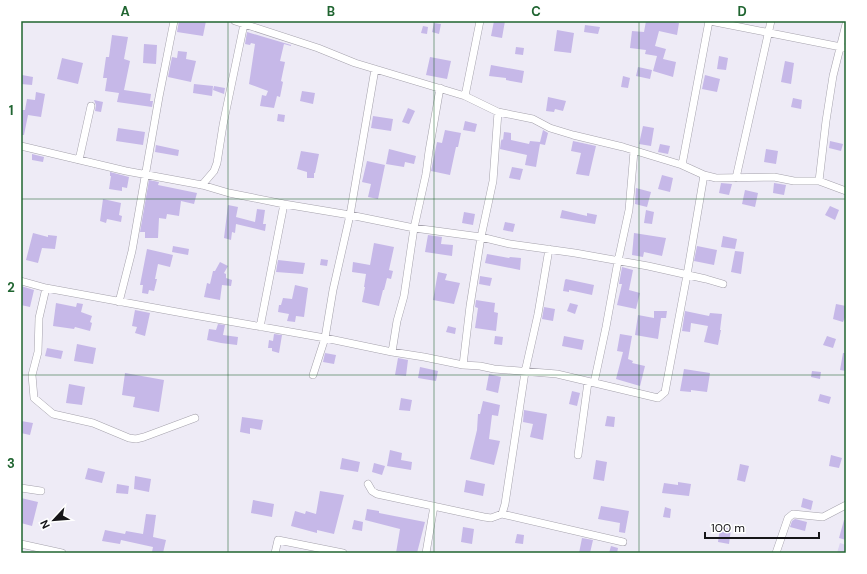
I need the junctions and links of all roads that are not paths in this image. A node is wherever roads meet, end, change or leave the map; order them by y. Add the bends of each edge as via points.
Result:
1 (174, 21) edge
2 (235, 21) edge
3 (480, 21) edge
4 (710, 21) edge
5 (772, 21) edge
6 (244, 24) junction
7 (846, 24) edge
8 (769, 32) junction
9 (843, 47) edge
10 (375, 70) junction
11 (440, 88) junction
12 (465, 96) junction
13 (90, 106) dead end
14 (498, 112) junction
15 (21, 146) edge
16 (634, 151) junction
17 (79, 160) junction
18 (682, 165) junction
19 (145, 174) junction
20 (704, 175) junction
21 (736, 178) junction
22 (819, 181) junction
23 (202, 185) junction
24 (846, 191) edge
25 (284, 204) junction
26 (350, 215) junction
27 (414, 228) junction
28 (481, 237) junction
29 (549, 249) junction
30 (618, 261) junction
31 (687, 275) junction
32 (21, 281) edge
33 (724, 284) dead end
34 (46, 288) junction
35 (119, 302) junction
36 (260, 327) junction
37 (325, 338) junction
38 (392, 352) junction
39 (463, 365) junction
40 (525, 372) junction
41 (313, 375) dead end
42 (591, 383) junction
43 (195, 418) dead end
44 (578, 455) dead end
45 (368, 484) dead end
46 (21, 488) edge
47 (41, 491) dead end
48 (846, 504) edge
49 (434, 506) junction
50 (502, 514) junction
51 (623, 542) dead end
52 (21, 544) edge
53 (62, 553) edge
54 (275, 553) edge
55 (343, 553) edge
56 (426, 553) edge
57 (776, 553) edge

1 - 19 street
2 - 6 street
3 - 12 street
4 - 8 street
4 - 18 street
5 - 8 street
6 - 10 street
6 - 23 street via 217,163 214,171
7 - 9 street
8 - 9 street
8 - 21 street
9 - 22 street via 833,76
10 - 11 street
10 - 26 street
11 - 12 street
11 - 27 street
12 - 14 street
13 - 17 street
14 - 16 street
14 - 28 street via 493,181
15 - 17 street
16 - 18 street
16 - 30 street via 629,210
17 - 19 street
18 - 20 street
19 - 23 street
19 - 35 street via 132,251
20 - 21 street
20 - 31 street
21 - 22 street via 774,177 794,181
22 - 24 street
23 - 25 street
25 - 26 street
25 - 36 street
26 - 27 street
26 - 37 street
27 - 28 street
27 - 38 street via 404,296
28 - 29 street
28 - 39 street
29 - 30 street
29 - 40 street
30 - 31 street
30 - 42 street via 606,326
31 - 33 street
31 - 42 street via 664,392 661,396 658,398
32 - 34 street
34 - 35 street
34 - 43 street via 39,318 38,352 32,375 34,398 53,414 94,424 136,439
35 - 36 street
36 - 37 street
37 - 38 street
37 - 41 street
38 - 39 street
39 - 40 street
40 - 42 street via 557,374
40 - 50 street
42 - 44 street
45 - 49 street via 377,494
46 - 47 street
48 - 57 street via 824,517 791,515
49 - 50 street via 491,518
49 - 56 street
50 - 51 street
52 - 53 street
54 - 55 street via 278,540

